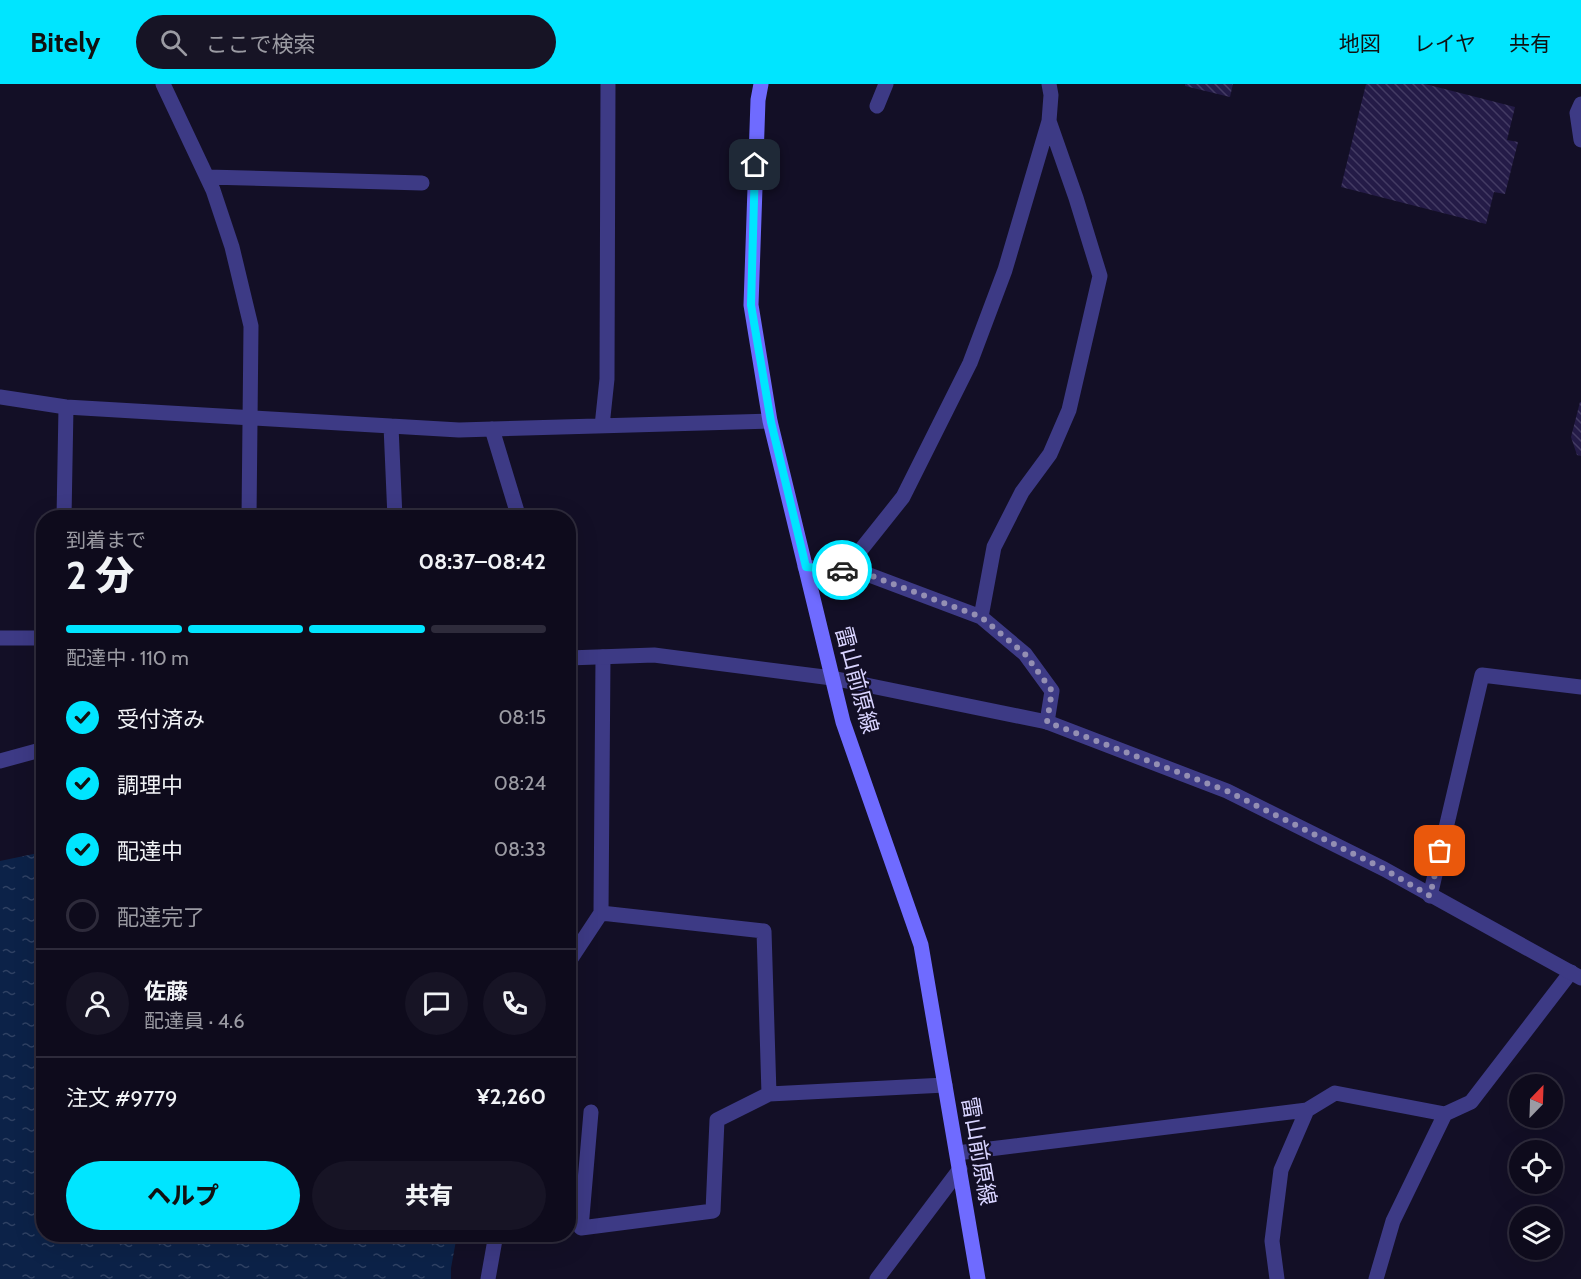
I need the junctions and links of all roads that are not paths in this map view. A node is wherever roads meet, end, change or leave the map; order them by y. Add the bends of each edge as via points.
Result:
1 (163, 84) edge
2 (608, 84) edge
3 (761, 84) edge
4 (886, 84) edge
5 (1049, 84) edge
6 (1581, 104) edge
7 (877, 106) dead end
8 (1049, 121) junction
9 (1581, 140) edge
10 (207, 177) junction
11 (422, 183) dead end
12 (0, 397) edge
13 (66, 407) junction
14 (251, 418) junction
15 (771, 422) junction
16 (391, 426) junction
17 (602, 426) junction
18 (492, 429) junction
19 (64, 510) edge
20 (249, 510) edge
21 (395, 510) edge
22 (517, 510) edge
23 (806, 567) junction
24 (844, 571) junction
25 (981, 617) junction
26 (0, 638) edge
27 (36, 639) edge
28 (603, 657) junction
29 (576, 658) edge
30 (832, 678) junction
31 (1581, 687) edge
32 (1047, 722) junction
33 (36, 751) edge
34 (0, 761) edge
35 (1430, 896) junction
36 (601, 913) junction
37 (576, 951) edge
38 (1576, 975) edge
39 (945, 1085) junction
40 (769, 1095) junction
41 (1307, 1110) junction
42 (591, 1112) dead end
43 (1445, 1114) junction
44 (957, 1153) junction
45 (960, 1169) junction
46 (495, 1242) edge
47 (488, 1279) edge
48 (877, 1279) edge
49 (978, 1279) edge
50 (1278, 1279) edge
51 (1376, 1279) edge

1 - 10 street
2 - 17 street via 607,379
3 - 15 main road, 雷山前原線 via 751,305
4 - 7 street
5 - 8 street
6 - 9 street via 1577,113
8 - 24 street via 1005,270 970,363 903,497
8 - 25 street via 1100,276 1069,410 1050,454 1023,492 993,547
10 - 11 street
10 - 14 street via 232,247 251,326
12 - 13 street
13 - 14 street
13 - 19 street
14 - 16 street
14 - 20 street
15 - 17 street
15 - 23 main road, 雷山前原線
16 - 18 street
16 - 21 street
17 - 18 street
18 - 22 street
23 - 24 street
23 - 30 main road, 雷山前原線
24 - 25 street via 864,573
25 - 32 street via 1025,654 1052,691
26 - 27 street
28 - 29 street
28 - 30 street via 654,655
28 - 36 street
30 - 32 street
30 - 39 main road, 雷山前原線 via 843,722 921,945
31 - 35 street via 1482,675
32 - 35 street via 1227,791
33 - 34 street
35 - 38 street
36 - 37 street
36 - 40 street via 764,931
38 - 43 street via 1471,1102
39 - 40 street
39 - 44 main road, 雷山前原線
40 - 42 street via 717,1120 713,1211 581,1228
41 - 43 street via 1335,1093
41 - 44 street
41 - 50 street via 1281,1170 1272,1241
43 - 51 street via 1393,1221
44 - 45 main road, 雷山前原線
45 - 48 street
45 - 49 main road, 雷山前原線
46 - 47 street

